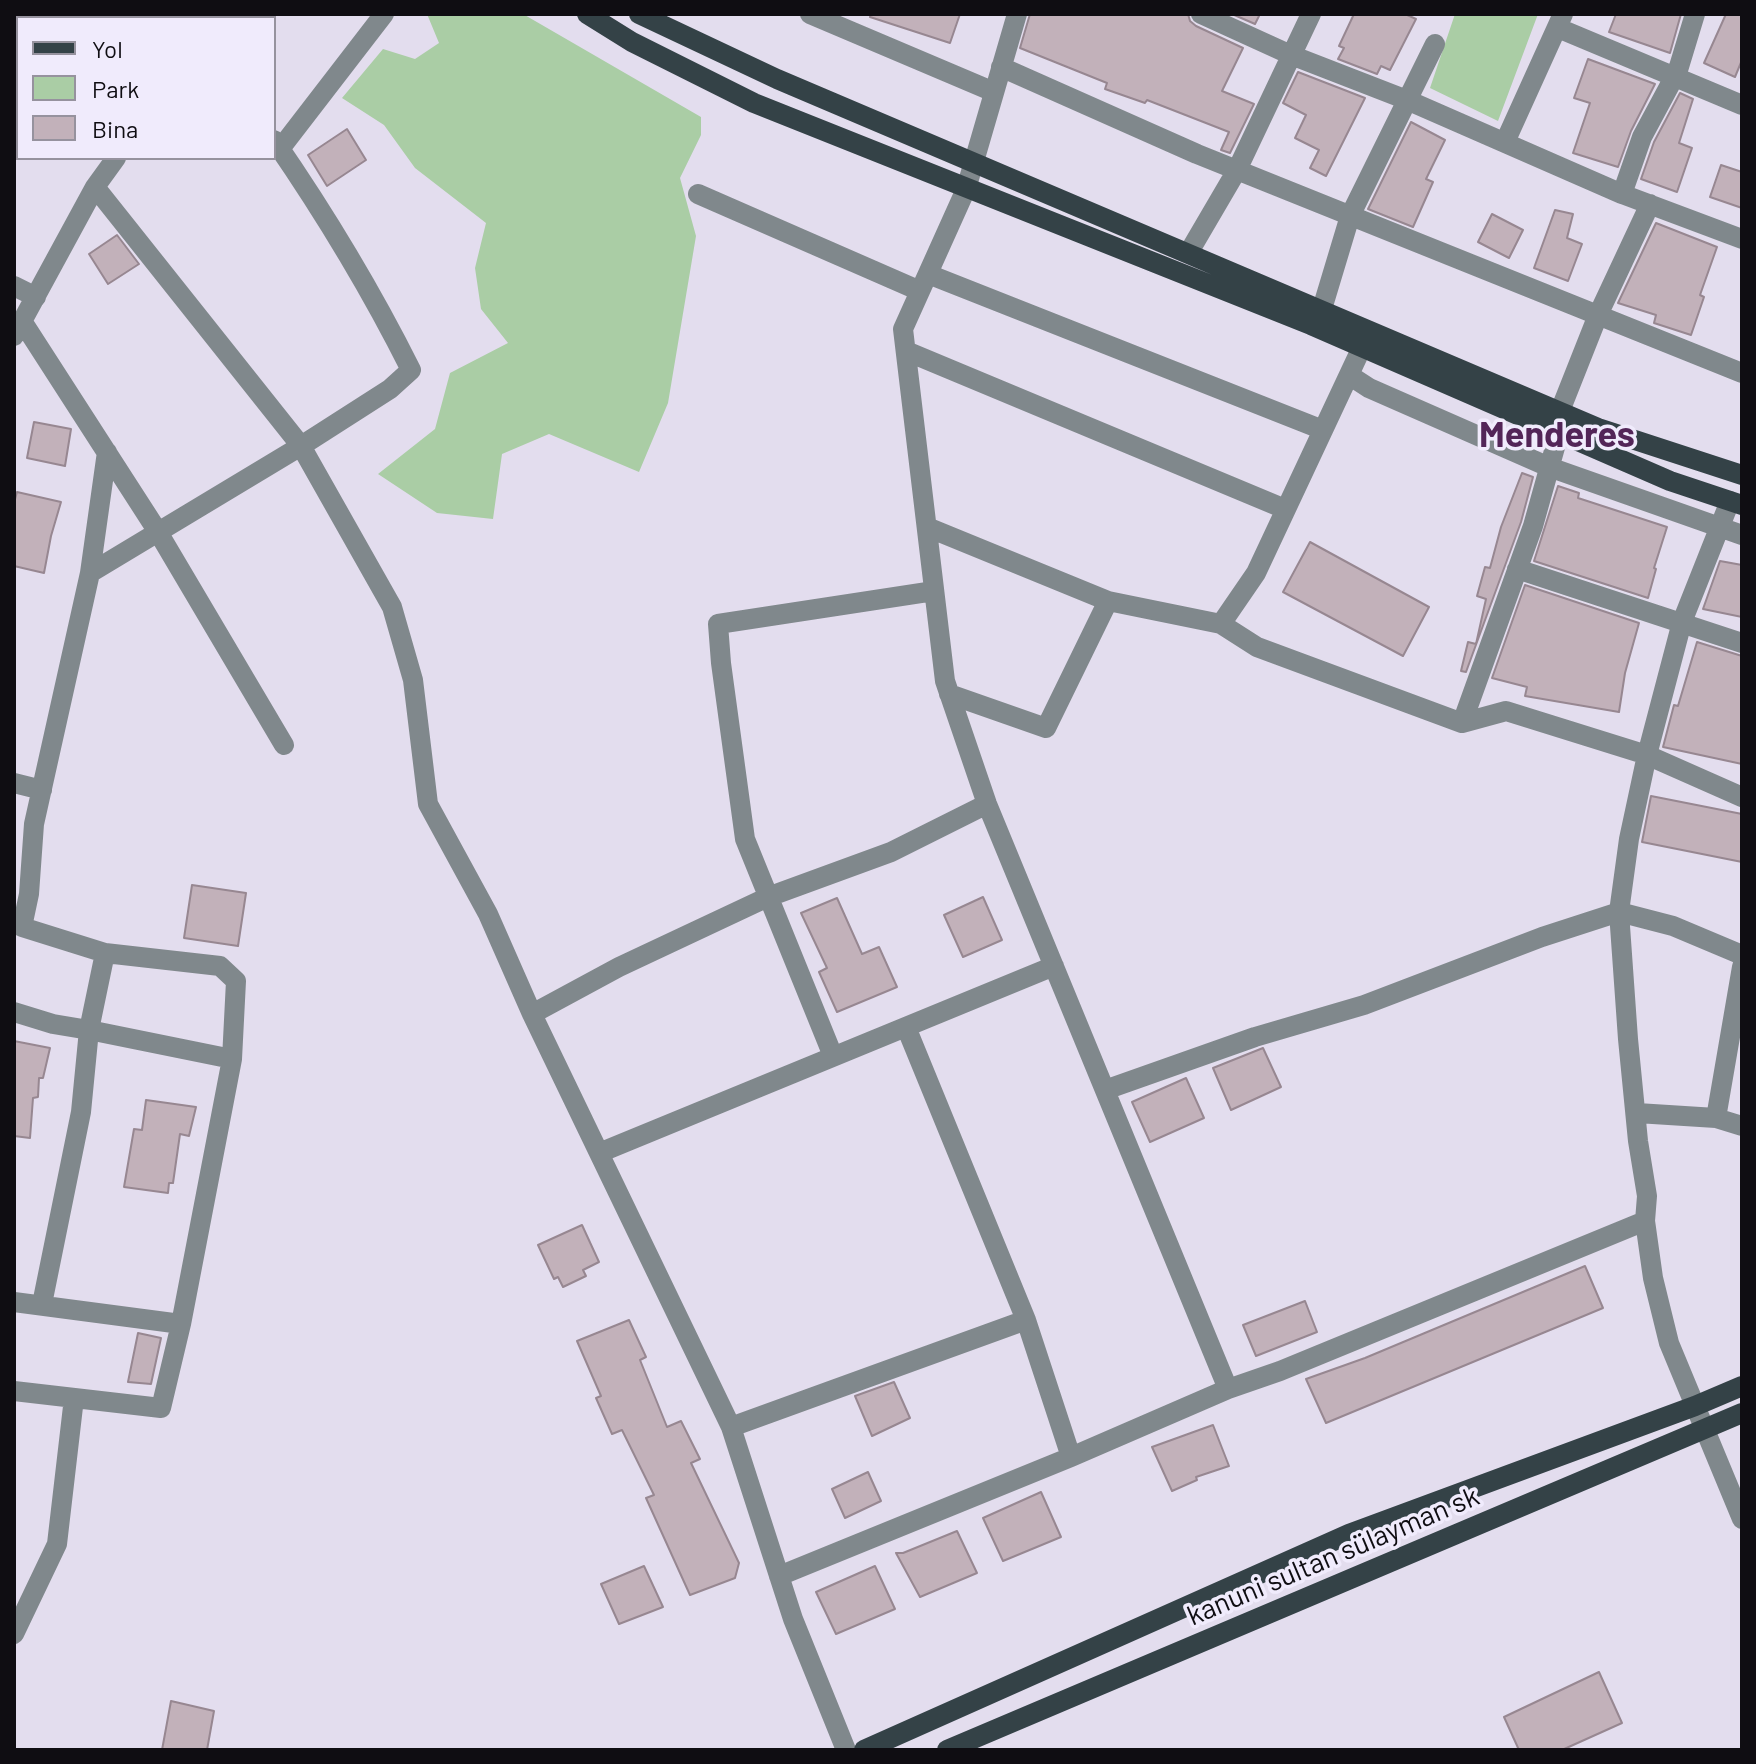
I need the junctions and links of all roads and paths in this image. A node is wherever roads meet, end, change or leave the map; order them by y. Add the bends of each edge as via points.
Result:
1 (384, 14) edge
2 (587, 14) edge
3 (639, 14) edge
4 (810, 14) edge
5 (1017, 14) edge
6 (1201, 14) edge
7 (1311, 14) edge
8 (1695, 14) edge
9 (1561, 21) edge
10 (1435, 44) dead end
11 (1291, 55) junction
12 (1001, 67) junction
13 (1675, 77) junction
14 (994, 92) junction
15 (1407, 100) junction
16 (1742, 105) edge
17 (1505, 142) junction
18 (277, 145) edge
19 (115, 160) edge
20 (972, 161) junction
21 (1237, 170) junction
22 (95, 187) junction
23 (966, 189) junction
24 (698, 194) dead end
25 (1622, 194) junction
26 (1650, 204) junction
27 (1350, 216) junction
28 (1742, 239) edge
29 (1189, 252) junction
30 (924, 283) junction
31 (14, 286) edge
32 (36, 297) junction
33 (1322, 309) junction
34 (1598, 315) junction
35 (18, 328) edge
36 (1362, 347) junction
37 (906, 351) junction
38 (1742, 373) edge
39 (1349, 375) junction
40 (1560, 411) junction
41 (1323, 430) junction
42 (1559, 433) junction
43 (301, 446) junction
44 (107, 452) junction
45 (1549, 467) junction
46 (1742, 475) edge
47 (1736, 503) edge
48 (1285, 509) junction
49 (927, 527) junction
50 (1719, 527) junction
51 (158, 532) junction
52 (1742, 535) edge
53 (1517, 569) junction
54 (90, 573) junction
55 (934, 591) junction
56 (1108, 601) junction
57 (1682, 622) junction
58 (1221, 624) junction
59 (1742, 643) edge
60 (949, 694) junction
61 (1462, 723) junction
62 (284, 745) dead end
63 (1647, 755) junction
64 (14, 783) edge
65 (42, 790) junction
66 (1742, 797) edge
67 (987, 804) junction
68 (768, 897) junction
69 (1619, 912) junction
70 (18, 932) edge
71 (105, 953) junction
72 (1742, 955) edge
73 (1054, 966) junction
74 (1742, 967) edge
75 (14, 1012) edge
76 (532, 1014) junction
77 (906, 1027) junction
78 (89, 1030) junction
79 (833, 1056) junction
80 (232, 1059) junction
81 (1105, 1090) junction
82 (1637, 1113) junction
83 (1716, 1118) junction
84 (1742, 1126) edge
85 (599, 1153) junction
86 (1645, 1221) junction
87 (14, 1302) edge
88 (42, 1304) junction
89 (1026, 1320) junction
90 (181, 1324) junction
91 (1742, 1386) edge
92 (1228, 1389) junction
93 (14, 1391) edge
94 (74, 1398) junction
95 (1695, 1406) junction
96 (1742, 1413) edge
97 (731, 1427) junction
98 (1704, 1428) junction
99 (1071, 1457) junction
100 (1742, 1519) edge
101 (779, 1576) junction
102 (14, 1634) edge
103 (846, 1750) edge
104 (864, 1750) edge
105 (947, 1750) edge

1 - 18 street
2 - 23 main road via 754,103
3 - 20 main road
4 - 14 street
5 - 12 street
6 - 11 street
7 - 11 street
8 - 13 street
9 - 13 street
9 - 17 street
10 - 15 street
11 - 15 street
11 - 21 street
12 - 14 street
12 - 21 street
13 - 16 street
13 - 25 street via 1642,137
14 - 20 street
15 - 17 street
15 - 27 street
17 - 25 street
18 - 43 street via 337,237 411,370
19 - 22 street
20 - 23 street
20 - 29 main road
21 - 27 street
21 - 29 street
22 - 32 street
22 - 43 street
23 - 30 street
23 - 36 main road
24 - 30 street
25 - 26 street
26 - 28 street
26 - 34 street
27 - 33 street
27 - 34 street
29 - 33 main road
30 - 37 street via 903,329
30 - 41 street
31 - 32 street
32 - 35 street
33 - 40 main road
34 - 38 street
34 - 40 street
35 - 44 street
36 - 39 street
36 - 42 main road
37 - 48 street
37 - 49 street
39 - 41 street
39 - 45 street
40 - 46 main road
41 - 48 street
42 - 45 street
42 - 47 main road
43 - 51 street
43 - 76 street via 392,607 413,680 428,804 488,914
44 - 51 street
44 - 54 street
45 - 50 street
45 - 53 street
47 - 50 street
48 - 58 street via 1256,573
49 - 55 street
49 - 56 street
50 - 52 street
50 - 57 street
51 - 54 street
51 - 62 street
53 - 57 street
53 - 61 street
54 - 65 street
55 - 60 street
55 - 68 street via 718,624 745,839
56 - 58 street
56 - 60 street via 1046,728
57 - 59 street
57 - 63 street
58 - 61 street via 1257,647
60 - 67 street
61 - 63 street via 1506,711
63 - 66 street
63 - 69 street
64 - 65 street
65 - 70 street via 29,894
67 - 68 street via 891,852
67 - 73 street
68 - 76 street
68 - 79 street
69 - 72 street via 1673,926
69 - 81 street via 1364,1005
69 - 82 street
70 - 71 street
71 - 78 street
71 - 80 street via 220,966 236,981
73 - 77 street
73 - 81 street
74 - 83 street
75 - 78 street
76 - 85 street
77 - 79 street
77 - 89 street
78 - 80 street
78 - 88 street via 81,1112
79 - 85 street
80 - 90 street
81 - 92 street
82 - 83 street
82 - 86 street
83 - 84 street
85 - 97 street
86 - 92 street
86 - 95 street via 1669,1343
87 - 88 street
88 - 90 street
89 - 97 street
89 - 99 street
90 - 94 street via 161,1408
91 - 95 main road
92 - 99 street
93 - 94 street
94 - 102 street via 57,1544
95 - 98 street
95 - 104 main road via 1349,1534
96 - 98 main road, kanuni sultan sülayman sk
97 - 101 street
98 - 100 street
98 - 105 main road, kanuni sultan sülayman sk
99 - 101 street
101 - 103 street

